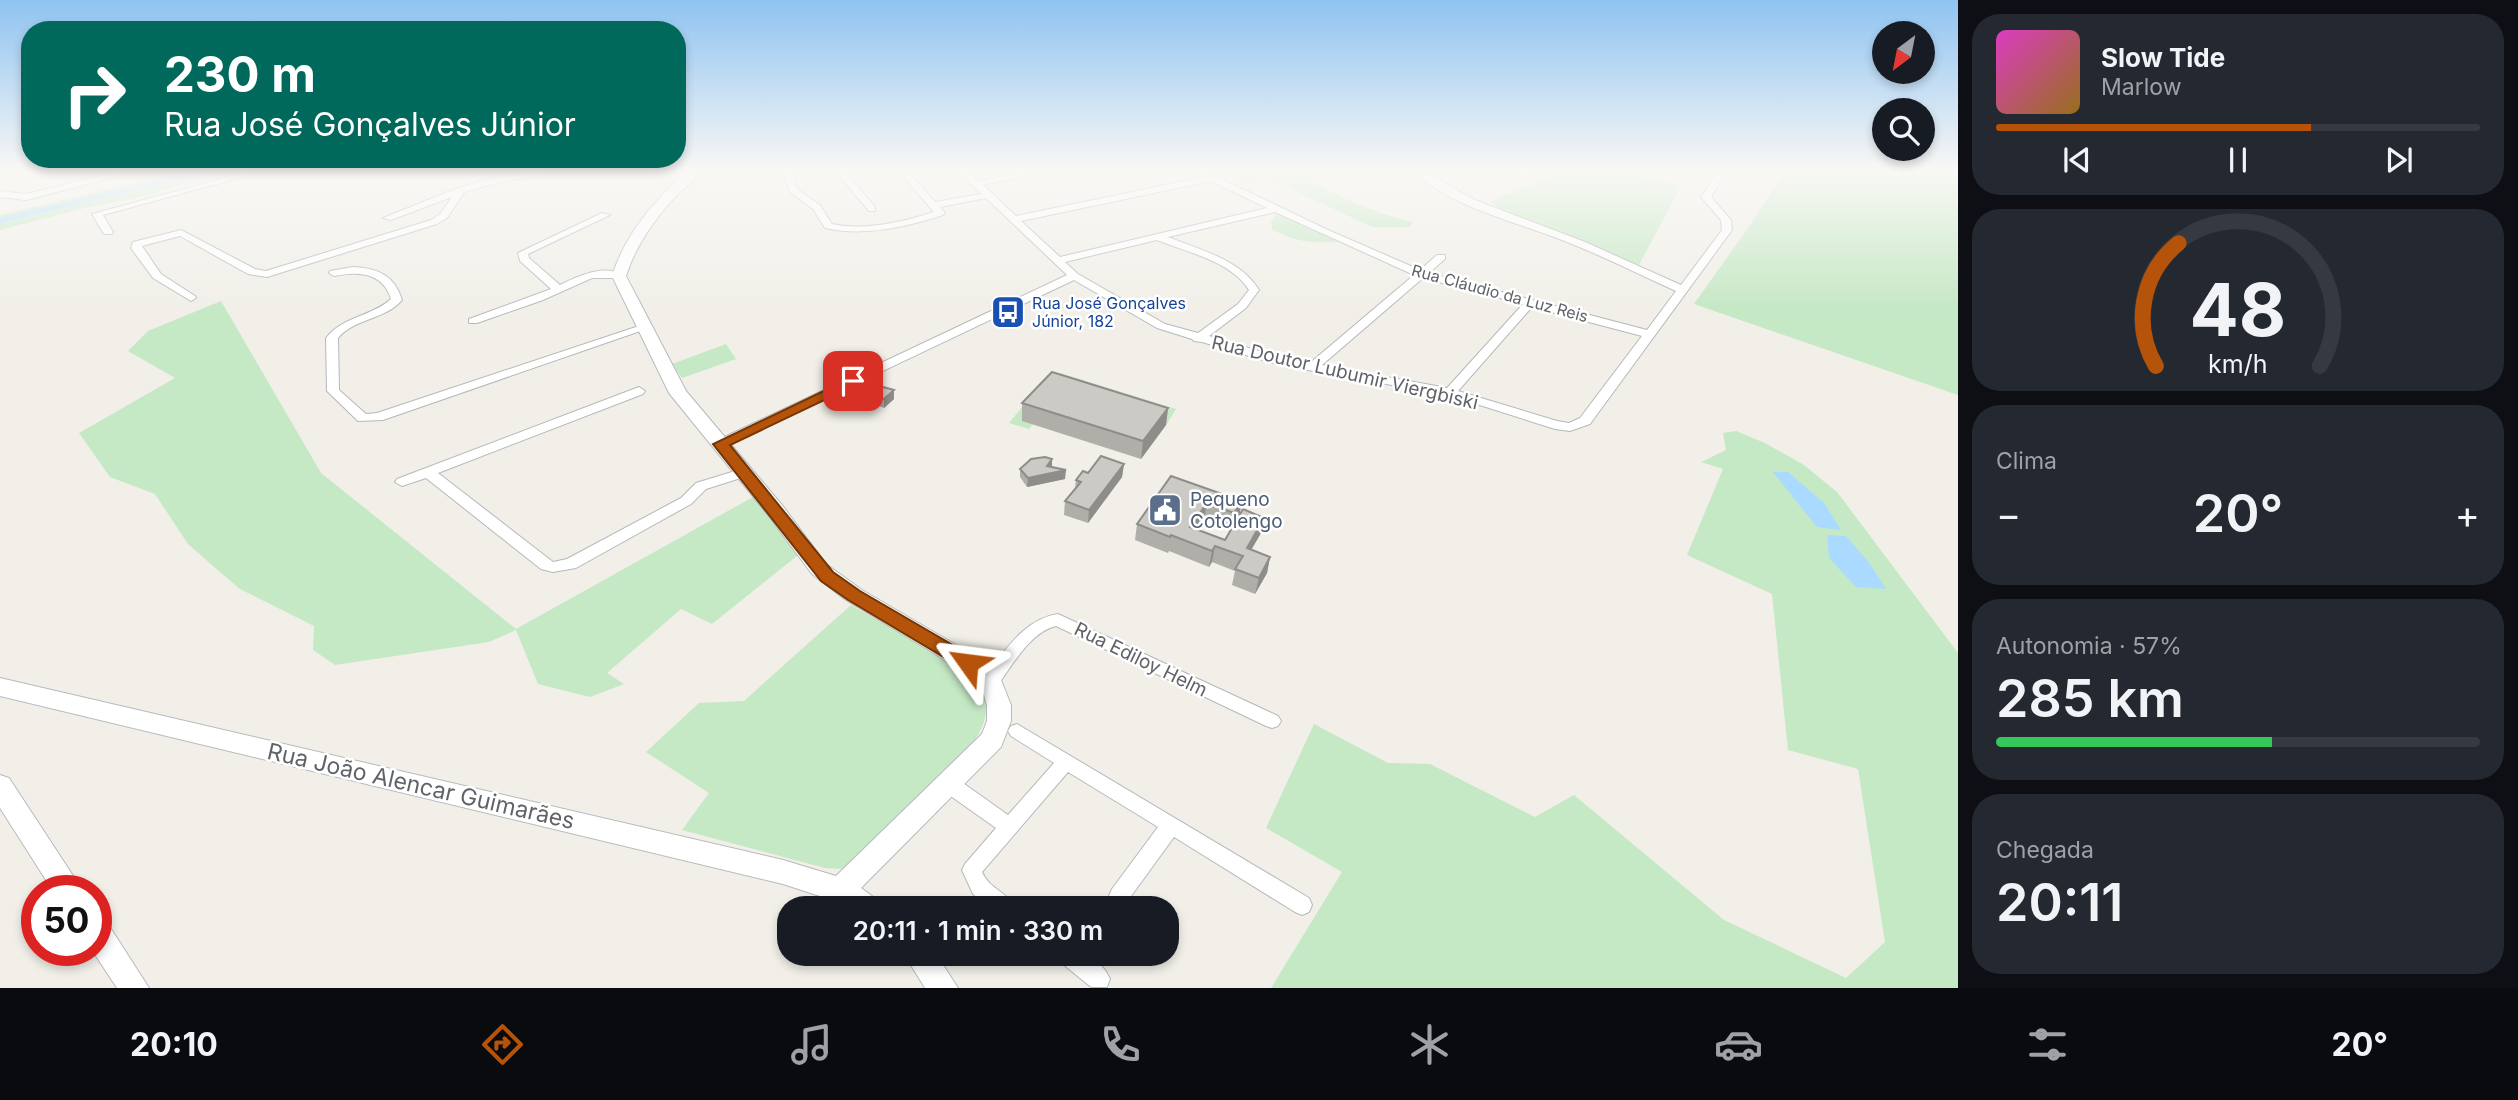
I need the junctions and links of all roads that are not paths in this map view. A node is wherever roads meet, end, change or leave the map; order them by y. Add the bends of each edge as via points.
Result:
1 (100, 218) edge
2 (441, 218) edge
3 (598, 218) edge
4 (652, 218) edge
5 (825, 218) edge
6 (919, 218) edge
7 (1019, 218) edge
8 (1238, 218) edge
9 (1295, 218) edge
10 (1511, 218) edge
11 (1724, 218) edge
12 (1015, 219) joint
13 (108, 232) dead end
14 (1161, 237) junction
15 (1441, 257) dead end
16 (1056, 261) junction
17 (334, 273) dead end
18 (1421, 274) junction
19 (1074, 276) junction
20 (619, 278) junction
21 (558, 289) junction
22 (1684, 290) junction
23 (191, 298) dead end
24 (1530, 303) junction
25 (473, 321) dead end
26 (643, 328) junction
27 (1651, 335) junction
28 (1198, 338) junction
29 (1312, 368) junction
30 (639, 391) dead end
31 (1450, 392) junction
32 (721, 444) junction
33 (428, 472) junction
34 (745, 472) junction
35 (402, 482) dead end
36 (991, 681) junction
37 (0, 687) edge
38 (25, 692) junction
39 (0, 701) edge
40 (1272, 721) dead end
41 (1017, 731) dead end
42 (1066, 761) junction
43 (949, 784) junction
44 (0, 786) edge
45 (1009, 825) junction
46 (1171, 825) junction
47 (58, 875) edge
48 (840, 890) junction
49 (849, 896) edge
50 (990, 896) edge
51 (1119, 896) dead end
52 (1302, 905) dead end
53 (112, 955) edge
54 (927, 966) edge
55 (1082, 966) edge
56 (1099, 979) dead end
57 (134, 988) edge
58 (943, 988) edge

1 - 13 street
2 - 23 street via 285,270 256,274 177,232 137,244 157,276
3 - 21 street via 523,253
4 - 20 main road via 625,258
5 - 6 street via 831,227 879,227
7 - 12 street
8 - 14 street
9 - 18 street, Rua Cláudio da Luz Reis
10 - 22 street
11 - 22 street via 1728,227
12 - 16 street, Rua Doutor Lubumir Viergbiski
14 - 16 street
14 - 28 street via 1236,270 1254,290 1248,301
15 - 18 street
16 - 19 street, Rua Doutor Lubumir Viergbiski
17 - 26 street via 357,268 377,273 397,296 389,307 346,326 332,338 333,391 363,418 378,417
18 - 24 street, Rua Cláudio da Luz Reis
18 - 29 street
19 - 28 street, Rua Doutor Lubumir Viergbiski via 1150,320
19 - 32 street
20 - 21 street
20 - 26 main road
21 - 25 street
22 - 27 street
24 - 27 street, Rua Cláudio da Luz Reis
24 - 31 street
26 - 32 main road via 673,385
27 - 31 street, Rua Doutor Lubumir Viergbiski via 1585,421 1570,427
28 - 29 street, Rua Doutor Lubumir Viergbiski
29 - 31 street, Rua Doutor Lubumir Viergbiski
30 - 33 street
32 - 34 main road
33 - 34 street via 554,567 571,564 652,520 701,486
33 - 35 street
34 - 36 main road via 827,576
36 - 40 street, Rua Ediloy Helm via 1037,626 1058,620
36 - 43 main road via 999,705 996,731 985,749
37 - 38 main road, Rua João Alencar Guimarães
38 - 39 main road
38 - 48 main road, Rua João Alencar Guimarães via 770,868
41 - 42 street
42 - 45 street
42 - 46 street
43 - 45 street
43 - 48 main road
44 - 47 main road
45 - 50 street via 972,870 978,887
46 - 51 street
46 - 52 street
48 - 49 main road, Rua João Alencar Guimarães
53 - 57 main road
54 - 58 main road
55 - 56 street

